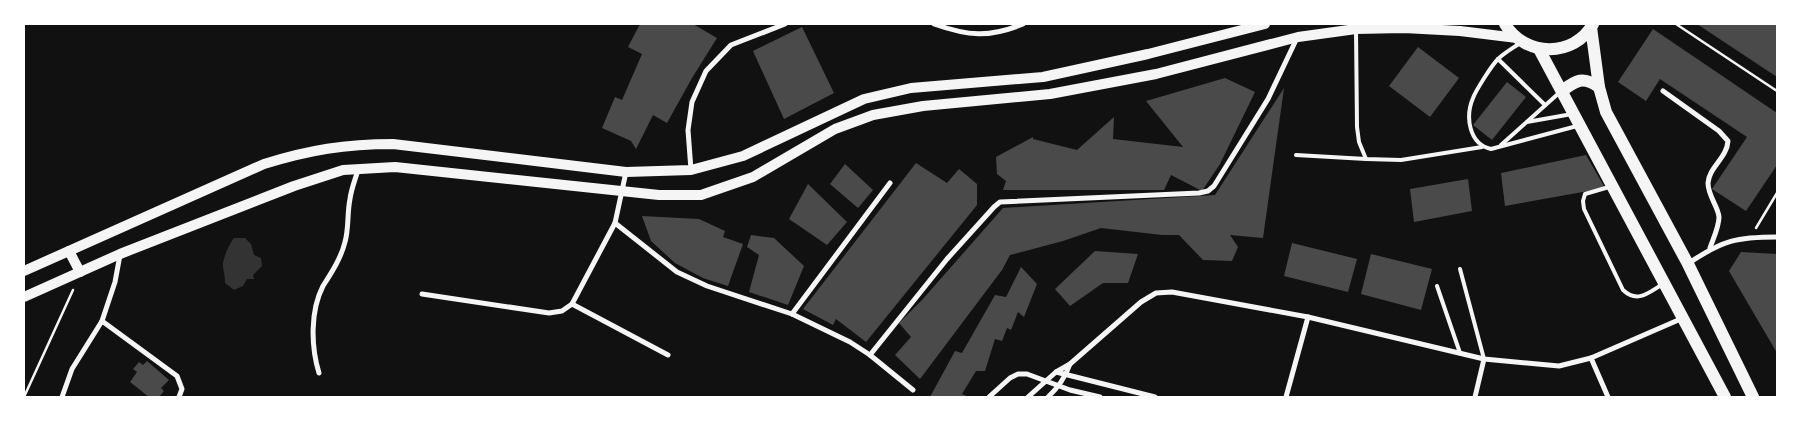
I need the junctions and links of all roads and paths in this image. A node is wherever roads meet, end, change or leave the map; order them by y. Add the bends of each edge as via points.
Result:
1 (785, 24) edge
2 (934, 24) edge
3 (1023, 24) edge
4 (1265, 24) edge
5 (1505, 24) edge
6 (1676, 24) edge
7 (1592, 25) edge
8 (1356, 30) junction
9 (1298, 37) junction
10 (1519, 40) junction
11 (1539, 49) junction
12 (1498, 59) junction
13 (1599, 87) junction
14 (1562, 91) junction
15 (1663, 91) dead end
16 (1777, 91) edge
17 (1545, 105) junction
18 (1578, 119) junction
19 (1527, 122) junction
20 (1482, 147) junction
21 (1500, 147) junction
22 (1296, 155) dead end
23 (1366, 159) junction
24 (358, 168) junction
25 (692, 170) junction
26 (626, 172) junction
27 (890, 183) dead end
28 (1614, 186) junction
29 (623, 192) junction
30 (1777, 193) edge
31 (615, 223) junction
32 (1750, 237) junction
33 (1777, 237) edge
34 (1710, 248) junction
35 (69, 251) junction
36 (120, 254) junction
37 (1688, 264) junction
38 (1460, 269) dead end
39 (24, 271) edge
40 (80, 272) junction
41 (1665, 282) junction
42 (1437, 286) dead end
43 (422, 294) dead end
44 (24, 297) edge
45 (572, 304) junction
46 (792, 314) junction
47 (1308, 317) junction
48 (1684, 318) junction
49 (102, 321) junction
50 (1460, 353) junction
51 (668, 355) dead end
52 (870, 355) junction
53 (1591, 358) junction
54 (1484, 359) junction
55 (1070, 364) junction
56 (1056, 372) junction
57 (319, 373) dead end
58 (1066, 375) junction
59 (1047, 380) junction
60 (1060, 386) junction
61 (913, 390) dead end
62 (24, 397) edge
63 (62, 397) edge
64 (179, 397) edge
65 (989, 397) edge
66 (1028, 397) edge
67 (1048, 397) edge
68 (1100, 397) edge
69 (1155, 397) edge
70 (1286, 397) edge
71 (1475, 397) edge
72 (1608, 397) edge
73 (1725, 397) edge
74 (1753, 397) edge

1 - 25 street via 731,45 706,71 692,102 688,130
2 - 3 street via 950,30 990,34
4 - 25 main road via 1043,77 912,88 864,99 743,156
5 - 10 main road
6 - 16 path
7 - 11 main road via 1584,36 1568,46
7 - 13 main road
8 - 9 main road
8 - 10 main road via 1460,31
8 - 23 lane via 1357,127
9 - 29 main road via 1156,74 1050,94 923,106 873,115 835,129 753,177 701,194
9 - 52 street via 1268,99 1208,192 1000,202 947,259
10 - 11 main road
10 - 12 lane
11 - 14 main road
12 - 17 lane
12 - 20 lane via 1472,98 1468,120 1474,139
13 - 14 main road via 1591,82 1576,81
13 - 37 main road via 1606,112
14 - 17 lane
14 - 18 main road
15 - 34 street via 1728,141 1727,149 1708,183 1719,217
17 - 19 lane
18 - 19 lane
18 - 21 lane
18 - 28 main road
19 - 21 lane
20 - 21 lane
20 - 23 lane via 1401,160
22 - 23 lane
24 - 29 main road via 395,167
24 - 36 main road via 294,186
24 - 57 street via 350,200 346,240 316,306 314,345
25 - 26 main road
26 - 29 street
26 - 35 main road via 393,144 334,146 264,164
27 - 46 street
28 - 41 main road
28 - 41 lane via 1585,194 1583,201 1623,290 1629,296 1641,297
29 - 31 street
30 - 32 path
31 - 45 street
31 - 46 street via 677,272 707,286
32 - 33 street
32 - 34 street
34 - 37 street
35 - 39 main road
35 - 40 main road
36 - 40 main road
36 - 49 street
37 - 74 main road
38 - 54 lane
40 - 44 main road
40 - 62 path
41 - 48 main road
42 - 50 lane
43 - 45 street via 549,312 562,311
45 - 51 street
46 - 52 street
47 - 50 street
47 - 55 street via 1172,292 1156,293 1141,302
47 - 70 street
48 - 53 street
48 - 73 main road
49 - 63 street via 72,369
49 - 64 street via 177,376 182,389
50 - 54 street
52 - 61 street
53 - 54 street via 1559,366
53 - 72 street
54 - 71 street
55 - 56 street
55 - 58 street
56 - 58 street
56 - 59 street
58 - 60 street
58 - 69 street
59 - 60 street
59 - 65 street via 1018,374
59 - 66 street
60 - 67 street
60 - 68 street

